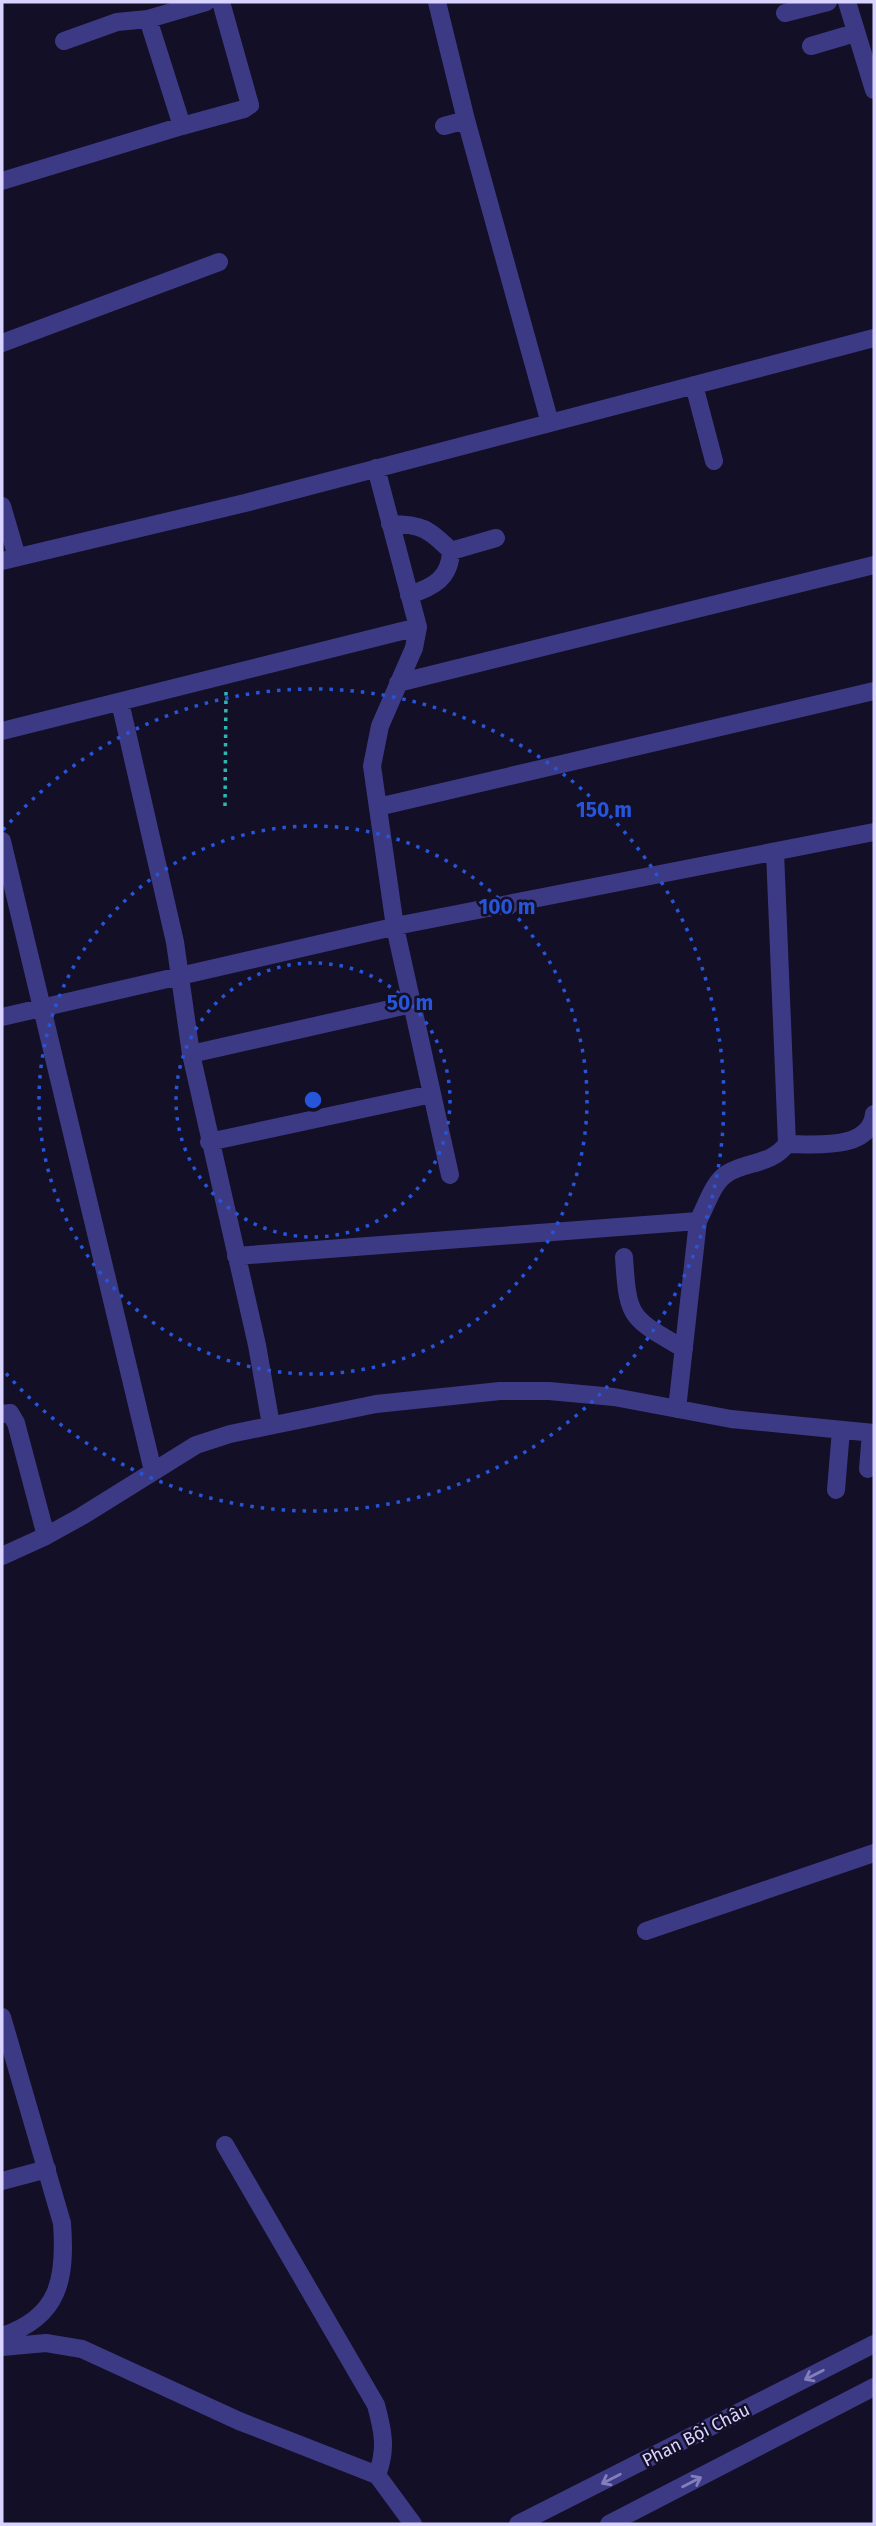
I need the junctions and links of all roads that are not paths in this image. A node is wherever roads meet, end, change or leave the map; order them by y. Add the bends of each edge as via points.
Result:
1 (206, 2) edge
2 (220, 2) edge
3 (437, 2) edge
4 (828, 2) edge
5 (847, 2) edge
6 (785, 13) dead end
7 (148, 19) junction
8 (855, 33) junction
9 (64, 41) dead end
10 (811, 46) dead end
11 (874, 90) edge
12 (466, 120) junction
13 (182, 126) junction
14 (444, 126) dead end
15 (2, 181) edge
16 (219, 262) dead end
17 (874, 338) edge
18 (2, 343) edge
19 (694, 385) junction
20 (550, 423) junction
21 (713, 461) dead end
22 (376, 468) junction
23 (2, 506) edge
24 (390, 524) junction
25 (496, 538) dead end
26 (451, 551) junction
27 (9, 559) edge
28 (874, 565) edge
29 (409, 595) junction
30 (418, 627) junction
31 (398, 683) junction
32 (874, 691) edge
33 (120, 702) junction
34 (2, 732) edge
35 (378, 807) junction
36 (874, 832) edge
37 (2, 841) edge
38 (775, 852) junction
39 (396, 927) junction
40 (180, 975) junction
41 (412, 1004) junction
42 (39, 1006) junction
43 (2, 1017) edge
44 (191, 1054) junction
45 (432, 1094) junction
46 (874, 1114) edge
47 (209, 1142) junction
48 (787, 1144) junction
49 (450, 1175) dead end
50 (698, 1221) junction
51 (236, 1255) junction
52 (624, 1257) dead end
53 (684, 1349) junction
54 (677, 1409) junction
55 (2, 1414) edge
56 (271, 1425) junction
57 (841, 1430) junction
58 (872, 1433) edge
59 (868, 1469) dead end
60 (153, 1471) junction
61 (836, 1490) dead end
62 (46, 1536) junction
63 (2, 1556) edge
64 (874, 1853) edge
65 (646, 1931) dead end
66 (2, 2017) edge
67 (6, 2047) edge
68 (225, 2145) dead end
69 (47, 2169) junction
70 (2, 2181) edge
71 (2, 2336) edge
72 (874, 2344) edge
73 (2, 2347) edge
74 (874, 2387) edge
75 (377, 2475) junction
76 (413, 2524) edge
77 (518, 2524) edge
78 (609, 2524) edge

1 - 7 street
2 - 13 street via 250,105
3 - 12 street
4 - 6 street
5 - 8 street
7 - 9 street via 117,22
7 - 13 street
8 - 10 street
8 - 11 street
12 - 14 street
12 - 20 street
13 - 15 street
16 - 18 street
17 - 19 street
19 - 20 street
19 - 21 street
20 - 22 street
22 - 24 street
22 - 27 street
23 - 27 street
24 - 26 street via 431,530
24 - 29 street
25 - 26 street
26 - 29 street via 450,566 441,581
28 - 31 street
29 - 30 street
30 - 31 street
30 - 33 street
31 - 35 street via 380,726 372,766
32 - 35 street
33 - 34 street
33 - 40 street
35 - 39 street
36 - 38 street
37 - 42 street
38 - 39 street
38 - 48 street
39 - 40 street
39 - 41 street
40 - 42 street
40 - 44 street
41 - 44 street
41 - 45 street
42 - 43 street
42 - 60 street
44 - 47 street
45 - 47 street
45 - 49 street
46 - 48 street via 873,1125 861,1137 830,1144
47 - 51 street
48 - 50 street via 767,1161 728,1172
50 - 51 street
50 - 53 street
51 - 56 street
52 - 53 street via 626,1299 632,1314
53 - 54 street
54 - 56 street via 614,1397 500,1391 376,1404
54 - 57 street
55 - 62 street via 10,1413 16,1423
56 - 60 street via 196,1445
57 - 58 street
57 - 61 street
58 - 59 street
60 - 62 street
62 - 63 street
64 - 65 street
66 - 67 street
67 - 69 street
68 - 75 street via 376,2405 385,2439
69 - 70 street
69 - 71 street via 62,2223 62,2278 40,2315 24,2329
72 -> 77 street, Phan Bội Châu
73 - 75 street via 46,2343 82,2349 239,2421
78 -> 74 street
75 - 76 street

